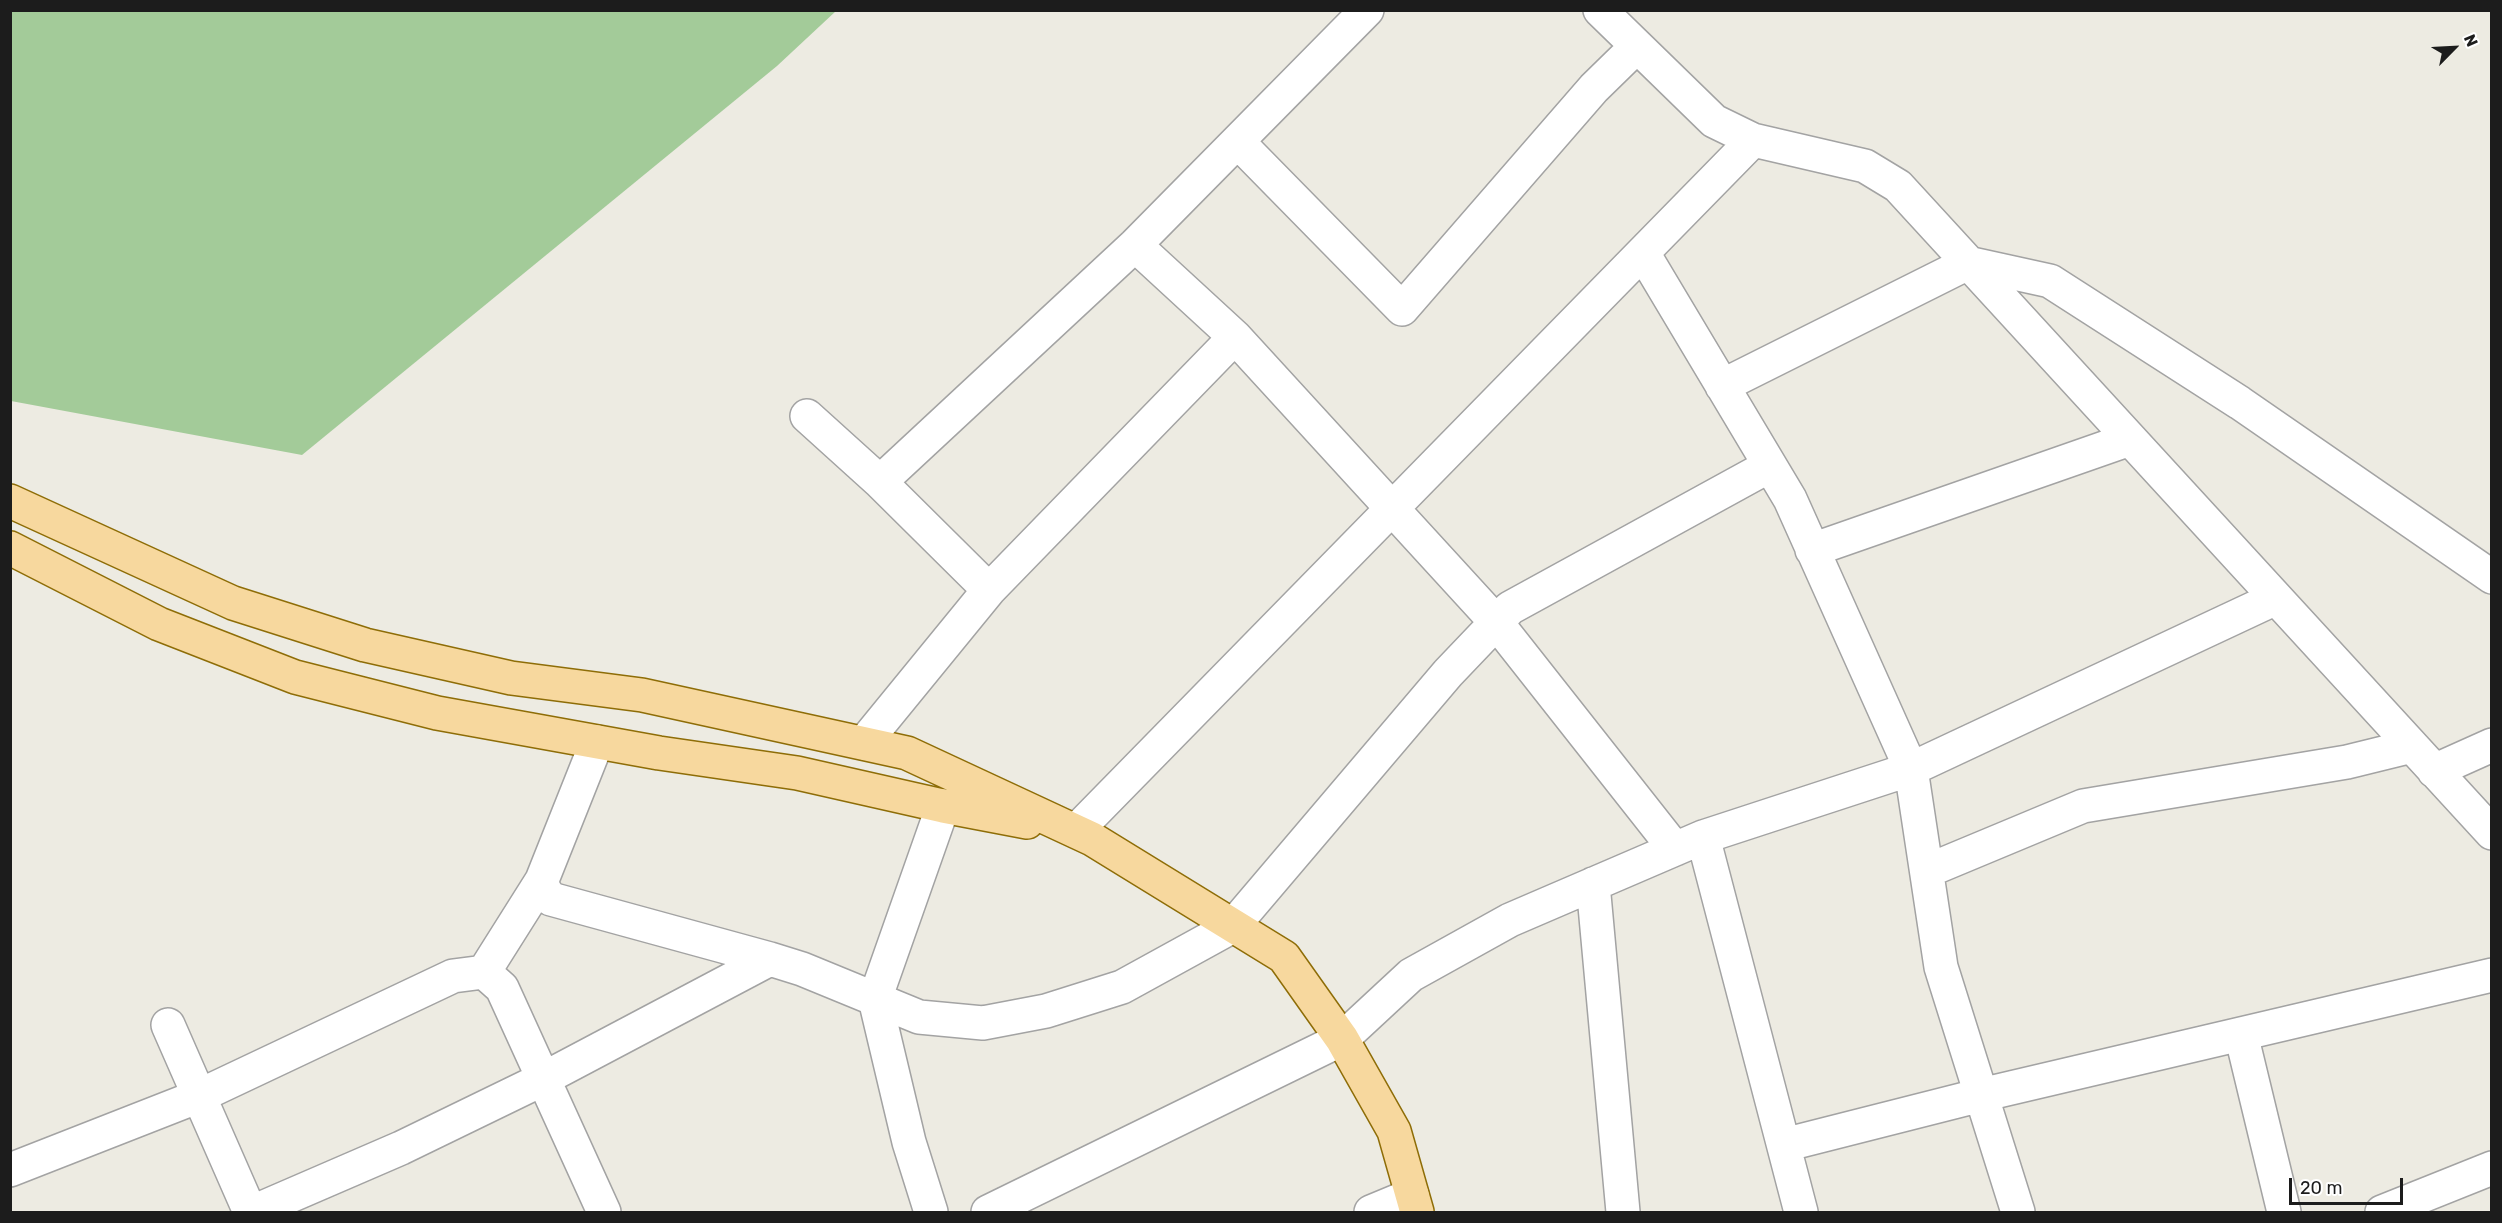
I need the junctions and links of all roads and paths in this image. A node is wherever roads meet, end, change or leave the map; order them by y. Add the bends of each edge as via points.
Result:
1 (1367, 10) edge
2 (1600, 10) edge
3 (1637, 46) junction
4 (1753, 140) junction
5 (1238, 142) junction
6 (1135, 245) junction
7 (1643, 253) junction
8 (1968, 263) junction
9 (1235, 337) junction
10 (1722, 386) junction
11 (807, 416) dead end
12 (2130, 439) junction
13 (1769, 466) junction
14 (880, 482) junction
15 (10, 501) edge
16 (1393, 509) junction
17 (10, 548) edge
18 (1812, 550) junction
19 (2492, 577) edge
20 (989, 590) junction
21 (2276, 598) junction
22 (1496, 622) junction
23 (597, 742) junction
24 (864, 743) junction
25 (2492, 745) edge
26 (2412, 746) junction
27 (1911, 769) junction
28 (2434, 771) junction
29 (943, 806) junction
30 (1076, 831) junction
31 (2492, 833) edge
32 (1689, 843) junction
33 (1927, 871) junction
34 (542, 880) junction
35 (1593, 884) junction
36 (1233, 926) junction
37 (770, 959) junction
38 (484, 972) junction
39 (2492, 975) edge
40 (875, 999) junction
41 (168, 1025) dead end
42 (2241, 1034) junction
43 (1342, 1039) junction
44 (543, 1079) junction
45 (1981, 1095) junction
46 (199, 1096) junction
47 (1784, 1145) junction
48 (2492, 1168) edge
49 (10, 1170) edge
50 (1414, 1204) edge
51 (251, 1212) edge
52 (604, 1212) edge
53 (931, 1212) edge
54 (988, 1212) edge
55 (1371, 1212) edge
56 (1623, 1212) edge
57 (1801, 1212) edge
58 (2018, 1212) edge
59 (2284, 1212) edge
60 (2382, 1212) edge

1 - 5 street
2 - 3 street
3 - 4 street via 1714,121
3 - 5 street via 1594,88 1402,309
4 - 7 street
4 - 8 street via 1865,166 1898,186
5 - 6 street
6 - 9 street
6 - 14 street
7 - 10 street
7 - 16 street
8 - 10 street
8 - 12 street
8 - 19 street via 2050,281 2240,403
9 - 16 street
9 - 20 street
10 - 13 street
11 - 14 street
12 - 18 street
12 - 21 street
13 - 18 street via 1790,500
13 - 22 street via 1510,608
14 - 20 street
15 - 24 main road via 233,603 365,645 511,678 642,695
16 - 22 street
16 - 30 street
17 - 23 main road via 159,624 295,677 437,713
18 - 27 street
20 - 24 street
21 - 26 street
21 - 27 street
22 - 32 street
22 - 36 street via 1440,682
23 - 29 main road via 797,773
23 - 34 street
24 - 30 main road via 907,753
25 - 28 street
26 - 28 street
26 - 33 street via 2347,762 2083,806
27 - 32 street
27 - 33 street
28 - 31 street
29 - 30 main road
29 - 40 street
30 - 36 main road
32 - 35 street
32 - 47 street
33 - 45 street via 1941,967
34 - 37 street via 551,899
34 - 38 street
35 - 43 street via 1510,920 1411,975
35 - 56 street
36 - 40 street via 1122,987 1046,1011 983,1023 919,1017
36 - 43 main road via 1284,957
37 - 40 street
37 - 44 street
38 - 44 street via 502,987
38 - 46 street via 453,976
39 - 42 street
40 - 53 street via 909,1142
41 - 46 street
42 - 45 street
42 - 59 street
43 - 50 main road via 1394,1131
43 - 54 street
44 - 51 street via 401,1148
44 - 52 street
45 - 47 street
45 - 58 street
46 - 49 street
46 - 51 street
47 - 57 street
48 - 60 street
50 - 55 street

